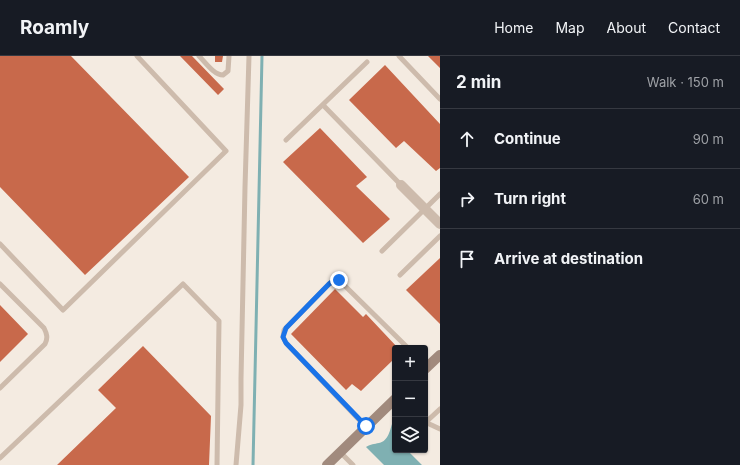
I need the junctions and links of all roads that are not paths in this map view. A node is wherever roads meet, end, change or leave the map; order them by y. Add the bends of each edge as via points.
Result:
1 (137, 56) edge
2 (199, 56) edge
3 (229, 56) edge
4 (249, 56) edge
5 (399, 56) edge
6 (367, 62) dead end
7 (440, 99) edge
8 (323, 105) junction
9 (286, 140) dead end
10 (401, 185) joint
11 (440, 194) edge
12 (424, 208) junction
13 (440, 224) edge
14 (440, 236) edge
15 (0, 244) edge
16 (382, 251) dead end
17 (400, 275) dead end
18 (0, 284) edge
19 (405, 345) edge
20 (440, 355) edge
21 (428, 365) edge
22 (0, 388) edge
23 (392, 402) edge
24 (440, 409) edge
25 (428, 420) edge
26 (428, 423) edge
27 (366, 426) junction
28 (440, 429) edge
29 (340, 452) junction
30 (0, 458) edge
31 (217, 465) edge
32 (236, 465) edge
33 (326, 465) edge
34 (353, 465) edge

1 - 15 lane via 226,151 63,310
2 - 3 lane via 215,72 223,75 228,71
4 - 32 lane via 241,405
5 - 7 lane
6 - 8 lane
8 - 9 lane
8 - 10 lane
10 - 12 street
11 - 12 lane
12 - 13 street
12 - 16 lane
14 - 17 lane
18 - 22 lane via 47,334 45,344
19 - 27 lane via 337,280 332,281 284,330 283,337 286,343
20 - 21 street
23 - 27 street
24 - 25 lane
26 - 28 lane
27 - 29 street
29 - 33 street
29 - 34 lane
30 - 31 lane via 183,284 219,321

